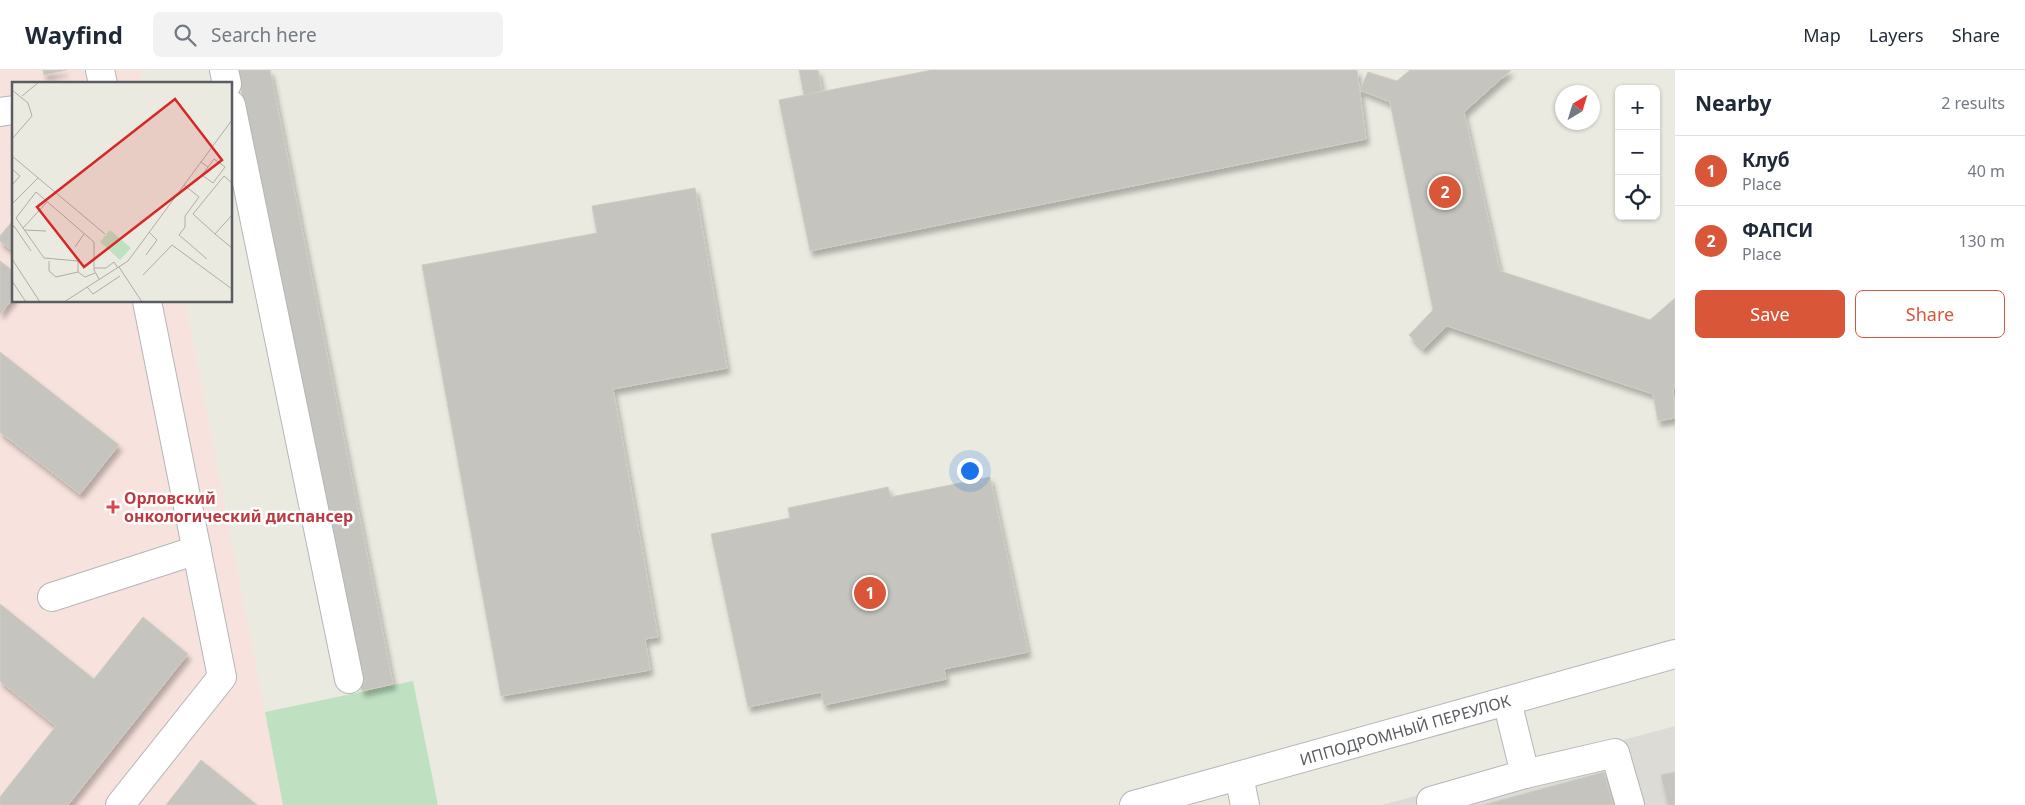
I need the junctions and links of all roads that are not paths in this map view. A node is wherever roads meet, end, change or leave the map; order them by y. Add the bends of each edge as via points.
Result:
1 (232, 110) edge
2 (147, 302) edge
3 (197, 550) junction
4 (52, 597) dead end
5 (1675, 654) edge
6 (349, 679) dead end
7 (1507, 701) junction
8 (1525, 774) junction
9 (1238, 776) junction
10 (120, 805) edge
11 (1134, 805) edge
12 (1245, 805) edge
13 (1432, 805) edge
14 (1630, 805) edge

1 - 6 street
2 - 3 street
3 - 4 street
3 - 10 street via 222,677
5 - 7 street, ИППОДРОМНЫЙ ПЕРЕУЛОК
7 - 8 street
7 - 9 street, ИППОДРОМНЫЙ ПЕРЕУЛОК
8 - 13 street via 1431,801
8 - 14 street via 1615,753
9 - 11 street, ИППОДРОМНЫЙ ПЕРЕУЛОК
9 - 12 street

